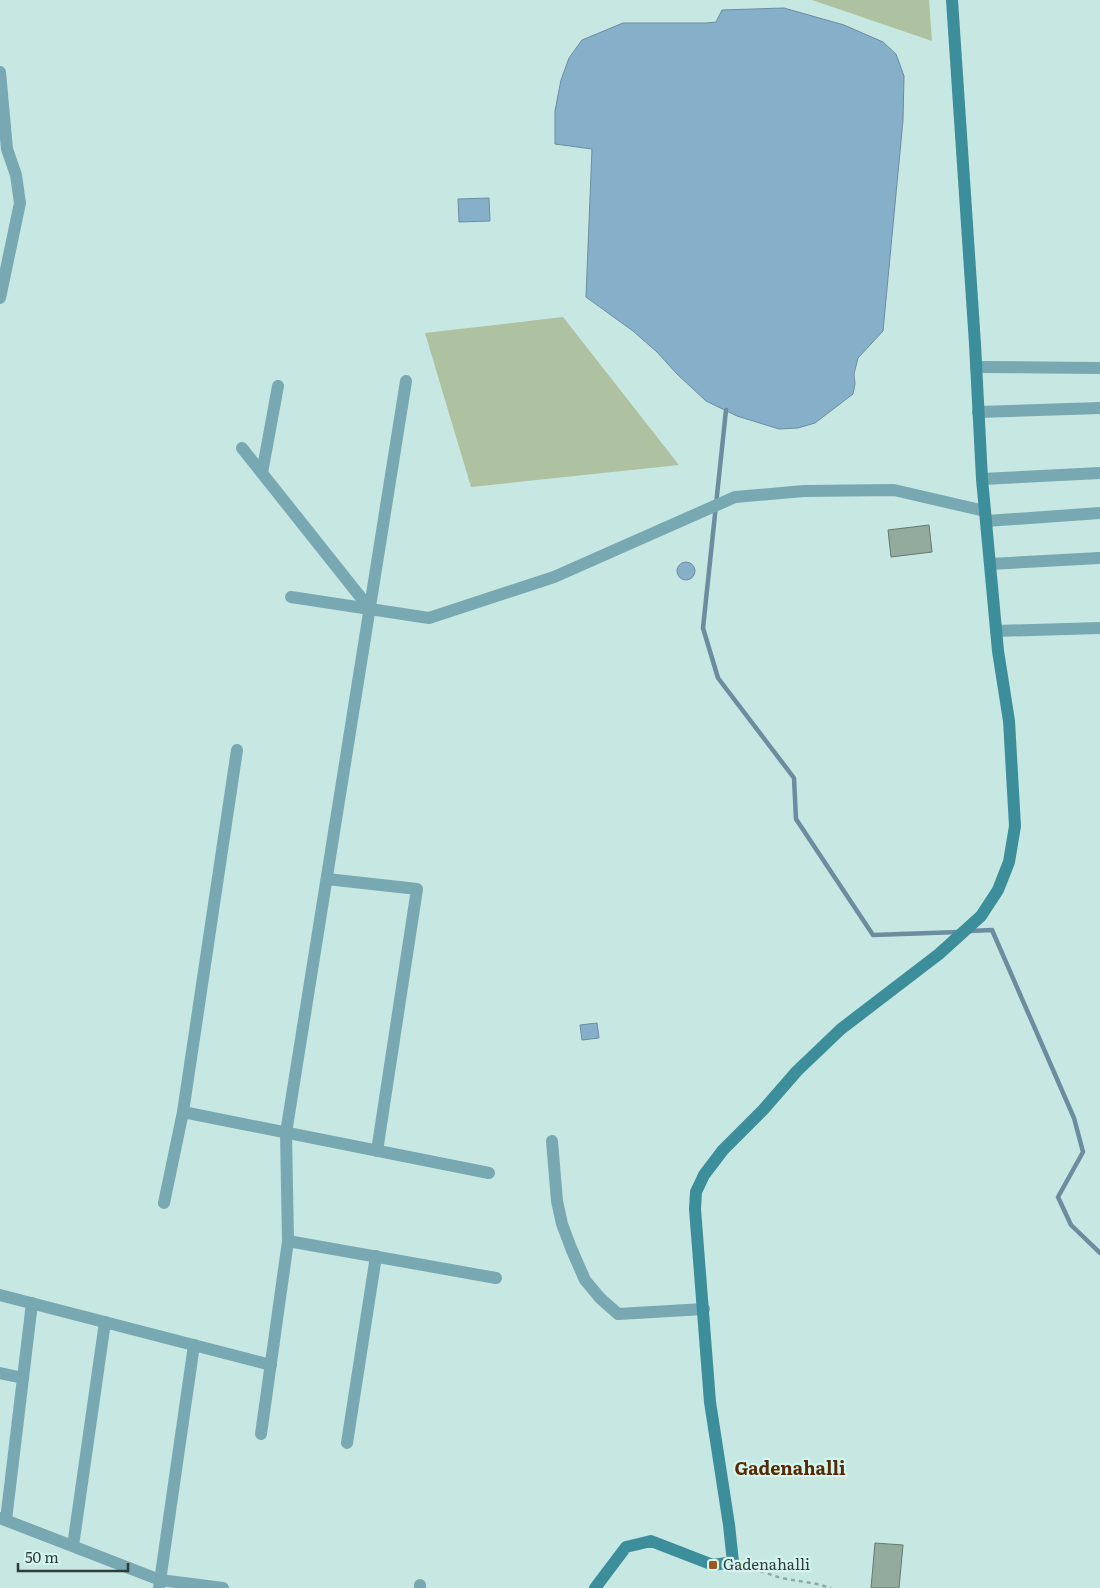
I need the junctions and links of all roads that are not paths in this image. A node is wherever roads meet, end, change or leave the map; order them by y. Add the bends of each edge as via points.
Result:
1 (952, 0) edge
2 (0, 72) edge
3 (0, 298) edge
4 (976, 367) junction
5 (1099, 368) dead end
6 (406, 381) dead end
7 (278, 386) dead end
8 (1100, 408) edge
9 (978, 412) junction
10 (242, 448) dead end
11 (262, 473) junction
12 (1100, 474) edge
13 (982, 479) junction
14 (1100, 513) edge
15 (985, 516) junction
16 (1099, 558) edge
17 (990, 564) junction
18 (290, 597) dead end
19 (370, 609) junction
20 (1100, 628) edge
21 (996, 631) junction
22 (237, 750) dead end
23 (327, 879) junction
24 (183, 1112) junction
25 (286, 1133) junction
26 (552, 1141) dead end
27 (377, 1151) junction
28 (489, 1173) dead end
29 (164, 1203) dead end
30 (288, 1241) junction
31 (376, 1256) junction
32 (496, 1278) dead end
33 (0, 1295) edge
34 (32, 1303) junction
35 (704, 1309) junction
36 (105, 1322) junction
37 (194, 1345) junction
38 (271, 1365) junction
39 (0, 1372) edge
40 (22, 1378) junction
41 (261, 1434) dead end
42 (347, 1442) dead end
43 (3, 1519) edge
44 (73, 1546) junction
45 (160, 1584) edge
46 (223, 1588) edge
47 (595, 1588) edge

1 - 4 street
2 - 3 street via 7,149 20,202
4 - 5 street
4 - 9 street
6 - 19 street
7 - 11 street
8 - 9 street
9 - 13 street
10 - 11 street
11 - 19 street
12 - 13 street
13 - 15 street
14 - 15 street
15 - 17 street
15 - 19 street via 894,490 804,491 735,497 554,577 429,618
16 - 17 street
17 - 21 street
18 - 19 street
19 - 23 street
20 - 21 street
21 - 35 street via 1009,721 1015,826 1009,862 998,890 981,916 939,954 841,1029 797,1071 723,1150 704,1175 696,1192 695,1209
22 - 24 street
23 - 25 street
23 - 27 street via 417,889
24 - 25 street
24 - 29 street
25 - 27 street
25 - 30 street
26 - 35 street via 562,1224 585,1280 600,1298 618,1314
27 - 28 street
30 - 31 street
30 - 38 street
31 - 32 street
31 - 42 street
33 - 34 street
34 - 36 street
34 - 40 street
35 - 47 street via 710,1402 733,1562 712,1565 651,1540 626,1547
36 - 37 street
36 - 44 street
37 - 38 street
37 - 45 street
38 - 41 street
39 - 40 street
40 - 43 street
43 - 44 street
44 - 45 street
45 - 46 street

